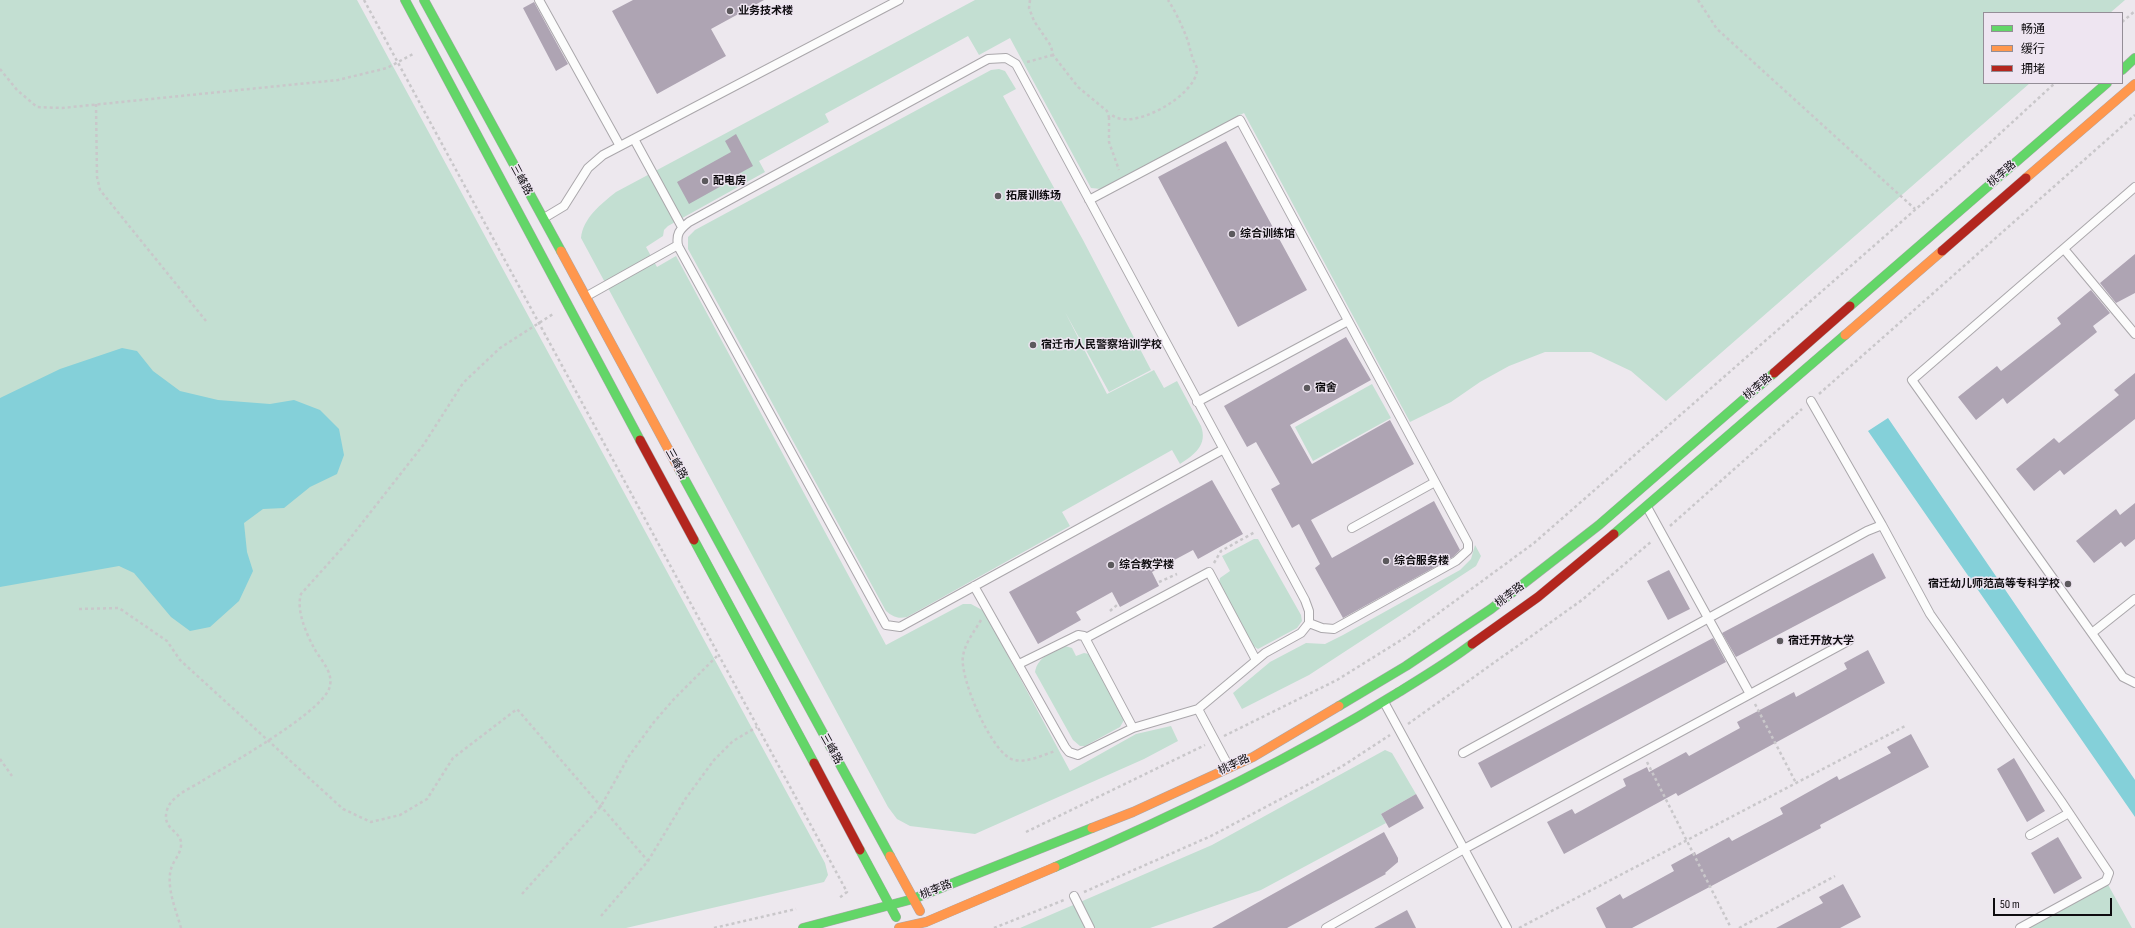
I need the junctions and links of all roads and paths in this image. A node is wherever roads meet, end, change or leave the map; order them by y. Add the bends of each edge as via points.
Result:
1 (364, 0) edge
2 (405, 0) edge
3 (424, 0) edge
4 (539, 0) edge
5 (899, 0) edge
6 (1030, 0) edge
7 (1168, 0) edge
8 (1698, 0) edge
9 (2135, 10) edge
10 (2123, 21) edge
11 (429, 45) junction
12 (1053, 55) junction
13 (2135, 58) edge
14 (398, 62) junction
15 (1016, 64) junction
16 (0, 69) edge
17 (2123, 69) edge
18 (2054, 84) edge
19 (2106, 84) edge
20 (2135, 84) edge
21 (96, 104) junction
22 (1109, 117) junction
23 (634, 139) junction
24 (620, 146) junction
25 (1120, 184) junction
26 (2135, 187) edge
27 (1089, 200) junction
28 (1915, 209) junction
29 (535, 224) junction
30 (682, 227) junction
31 (678, 245) junction
32 (2064, 249) junction
33 (585, 297) junction
34 (570, 305) junction
35 (206, 321) dead end
36 (1348, 321) junction
37 (538, 322) junction
38 (2135, 334) edge
39 (1811, 401) dead end
40 (1197, 402) junction
41 (1222, 450) junction
42 (1435, 482) junction
43 (1646, 507) junction
44 (1882, 525) junction
45 (1264, 527) junction
46 (1352, 528) dead end
47 (1209, 572) junction
48 (974, 586) junction
49 (2135, 599) edge
50 (79, 609) dead end
51 (989, 612) junction
52 (1708, 618) junction
53 (1309, 623) junction
54 (2092, 633) junction
55 (1086, 638) junction
56 (1850, 640) dead end
57 (718, 655) junction
58 (1256, 660) junction
59 (1019, 664) junction
60 (2135, 683) edge
61 (1379, 693) junction
62 (1750, 694) junction
63 (1198, 709) junction
64 (1907, 725) dead end
65 (757, 727) junction
66 (1133, 728) junction
67 (268, 740) junction
68 (1215, 740) junction
69 (1065, 747) junction
70 (1463, 753) dead end
71 (1642, 753) junction
72 (0, 759) edge
73 (1229, 768) junction
74 (12, 776) dead end
75 (1237, 783) junction
76 (1796, 783) junction
77 (601, 806) junction
78 (2069, 813) junction
79 (2030, 835) dead end
80 (1019, 836) dead end
81 (1686, 840) junction
82 (1464, 849) junction
83 (648, 861) junction
84 (1835, 876) dead end
85 (522, 894) dead end
86 (1074, 896) dead end
87 (913, 899) junction
88 (836, 901) dead end
89 (890, 906) junction
90 (798, 909) dead end
91 (600, 916) dead end
92 (927, 925) edge
93 (181, 928) edge
94 (714, 928) edge
95 (802, 928) edge
96 (901, 928) edge
97 (1090, 928) edge
98 (1326, 928) edge
99 (1507, 928) edge
100 (1519, 928) edge
101 (1731, 928) edge
102 (1739, 928) edge
103 (2020, 928) edge

1 - 14 path
2 - 11 main road, 三峰路
3 - 29 main road, 三峰路
4 - 24 lane
5 - 23 lane
6 - 12 path via 1031,14 1051,46
7 - 22 path via 1186,36 1197,68 1195,78 1178,97 1157,112 1126,120
8 - 28 path via 1717,29
9 - 10 path
11 - 14 path
11 - 29 main road, 三峰路
12 - 15 path
12 - 22 path via 1078,88 1107,111
13 - 17 main road
14 - 21 path via 387,68 338,80
14 - 37 path
15 - 27 lane
15 - 30 lane via 1006,58 988,59
16 - 21 path via 17,90 37,107 62,108
18 - 28 path
19 - 61 main road, 桃李路 via 1599,525
20 - 43 main road, 桃李路
21 - 35 path via 97,177 100,190
22 - 25 path via 1109,142 1118,166
23 - 24 lane
23 - 30 lane
24 - 29 lane via 594,162 564,206
25 - 27 lane
25 - 36 lane via 1240,120
26 - 32 lane
27 - 40 lane
28 - 68 path via 1534,543 1406,637 1337,680
29 - 33 main road, 三峰路
29 - 34 main road, 三峰路
30 - 31 lane via 677,238
31 - 33 lane
31 - 48 lane via 886,625 900,627
32 - 38 lane
32 - 54 lane via 1912,380
33 - 87 main road, 三峰路
34 - 37 path
34 - 89 main road, 三峰路
36 - 40 lane
36 - 42 lane
37 - 57 path
37 - 67 path via 489,357 463,383 424,444 344,546 301,594 298,602 300,613 314,648 325,664 331,683 328,691 312,710
39 - 44 lane
40 - 41 lane
41 - 45 lane
41 - 48 lane
42 - 46 lane
42 - 53 lane via 1468,543 1468,550 1456,560 1334,629
43 - 52 lane
43 - 61 main road, 桃李路 via 1538,597 1456,657
44 - 52 lane
44 - 78 lane via 1930,614
45 - 47 path via 1221,551
45 - 53 lane via 1310,611
47 - 55 lane
47 - 58 lane
48 - 51 lane
49 - 54 lane
50 - 67 path via 119,608 167,640 180,660
51 - 59 lane
51 - 69 path via 969,639 963,656 969,691 990,736 1000,752 1014,760 1035,758
52 - 62 lane
52 - 70 lane
53 - 58 lane via 1301,633
54 - 60 lane via 2123,677
55 - 59 lane via 1078,635
55 - 66 lane
56 - 62 lane
57 - 65 path
57 - 77 path via 654,722 629,756
58 - 63 lane
59 - 69 lane
61 - 73 main road, 桃李路
61 - 75 main road, 桃李路
61 - 82 lane
62 - 71 lane
62 - 76 path
63 - 66 lane
63 - 68 lane
64 - 76 path
65 - 83 path via 733,741 714,760 686,798
65 - 88 path via 847,892
66 - 69 lane via 1078,755 1069,752
67 - 77 path via 343,810 371,822 400,815 427,799 453,758 517,709
67 - 93 path via 184,792 168,808 165,819 168,827 181,841 181,847 171,868 170,880
68 - 73 lane
68 - 80 path
71 - 81 path
71 - 82 lane
72 - 74 path
73 - 75 lane
73 - 87 main road, 桃李路 via 1133,812
75 - 92 main road, 桃李路 via 1140,831
76 - 81 path
77 - 83 path
77 - 85 path
78 - 79 lane
78 - 103 lane via 2109,874 2106,881
81 - 100 path
81 - 101 path
82 - 98 lane
82 - 99 lane
83 - 91 path
84 - 102 path
86 - 97 lane
87 - 89 main road, 桃李路
87 - 92 main road, 三峰路
89 - 95 main road, 桃李路
89 - 96 main road, 三峰路
90 - 94 path
92 - 96 main road, 桃李路

